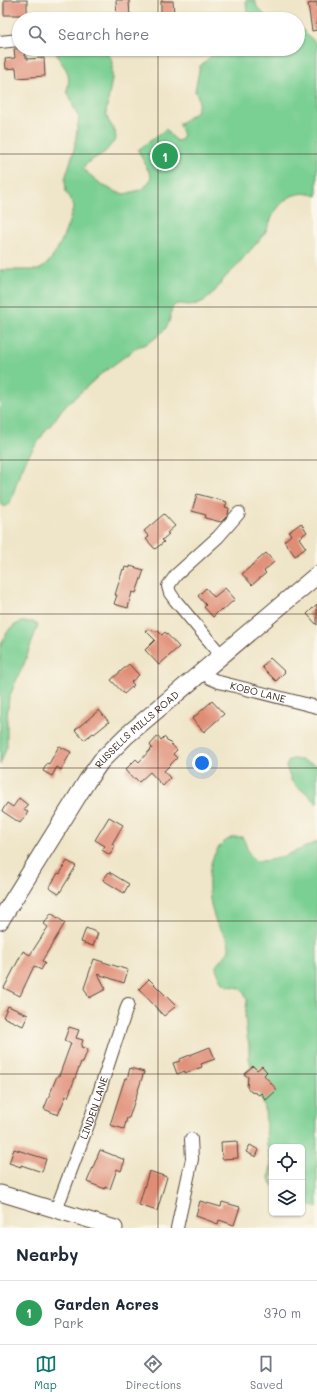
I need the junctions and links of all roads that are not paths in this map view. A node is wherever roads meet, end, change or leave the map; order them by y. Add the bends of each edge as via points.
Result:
1 (12, 41) edge
2 (0, 42) edge
3 (239, 513) dead end
4 (317, 575) edge
5 (221, 655) junction
6 (203, 670) junction
7 (317, 707) edge
8 (0, 921) edge
9 (128, 1004) dead end
10 (191, 1139) dead end
11 (0, 1193) edge
12 (56, 1210) junction
13 (111, 1227) edge
14 (178, 1228) edge

1 - 2 street
3 - 5 street via 168,586 175,600
4 - 5 main road, RUSSELLS MILLS ROAD
5 - 6 main road, RUSSELLS MILLS ROAD
6 - 7 street, KOBO LANE via 210,678 219,682
6 - 8 main road, RUSSELLS MILLS ROAD via 126,736 101,761 86,781
9 - 12 street, LINDEN LANE via 91,1117
10 - 14 street via 192,1159
11 - 12 street
12 - 13 street

